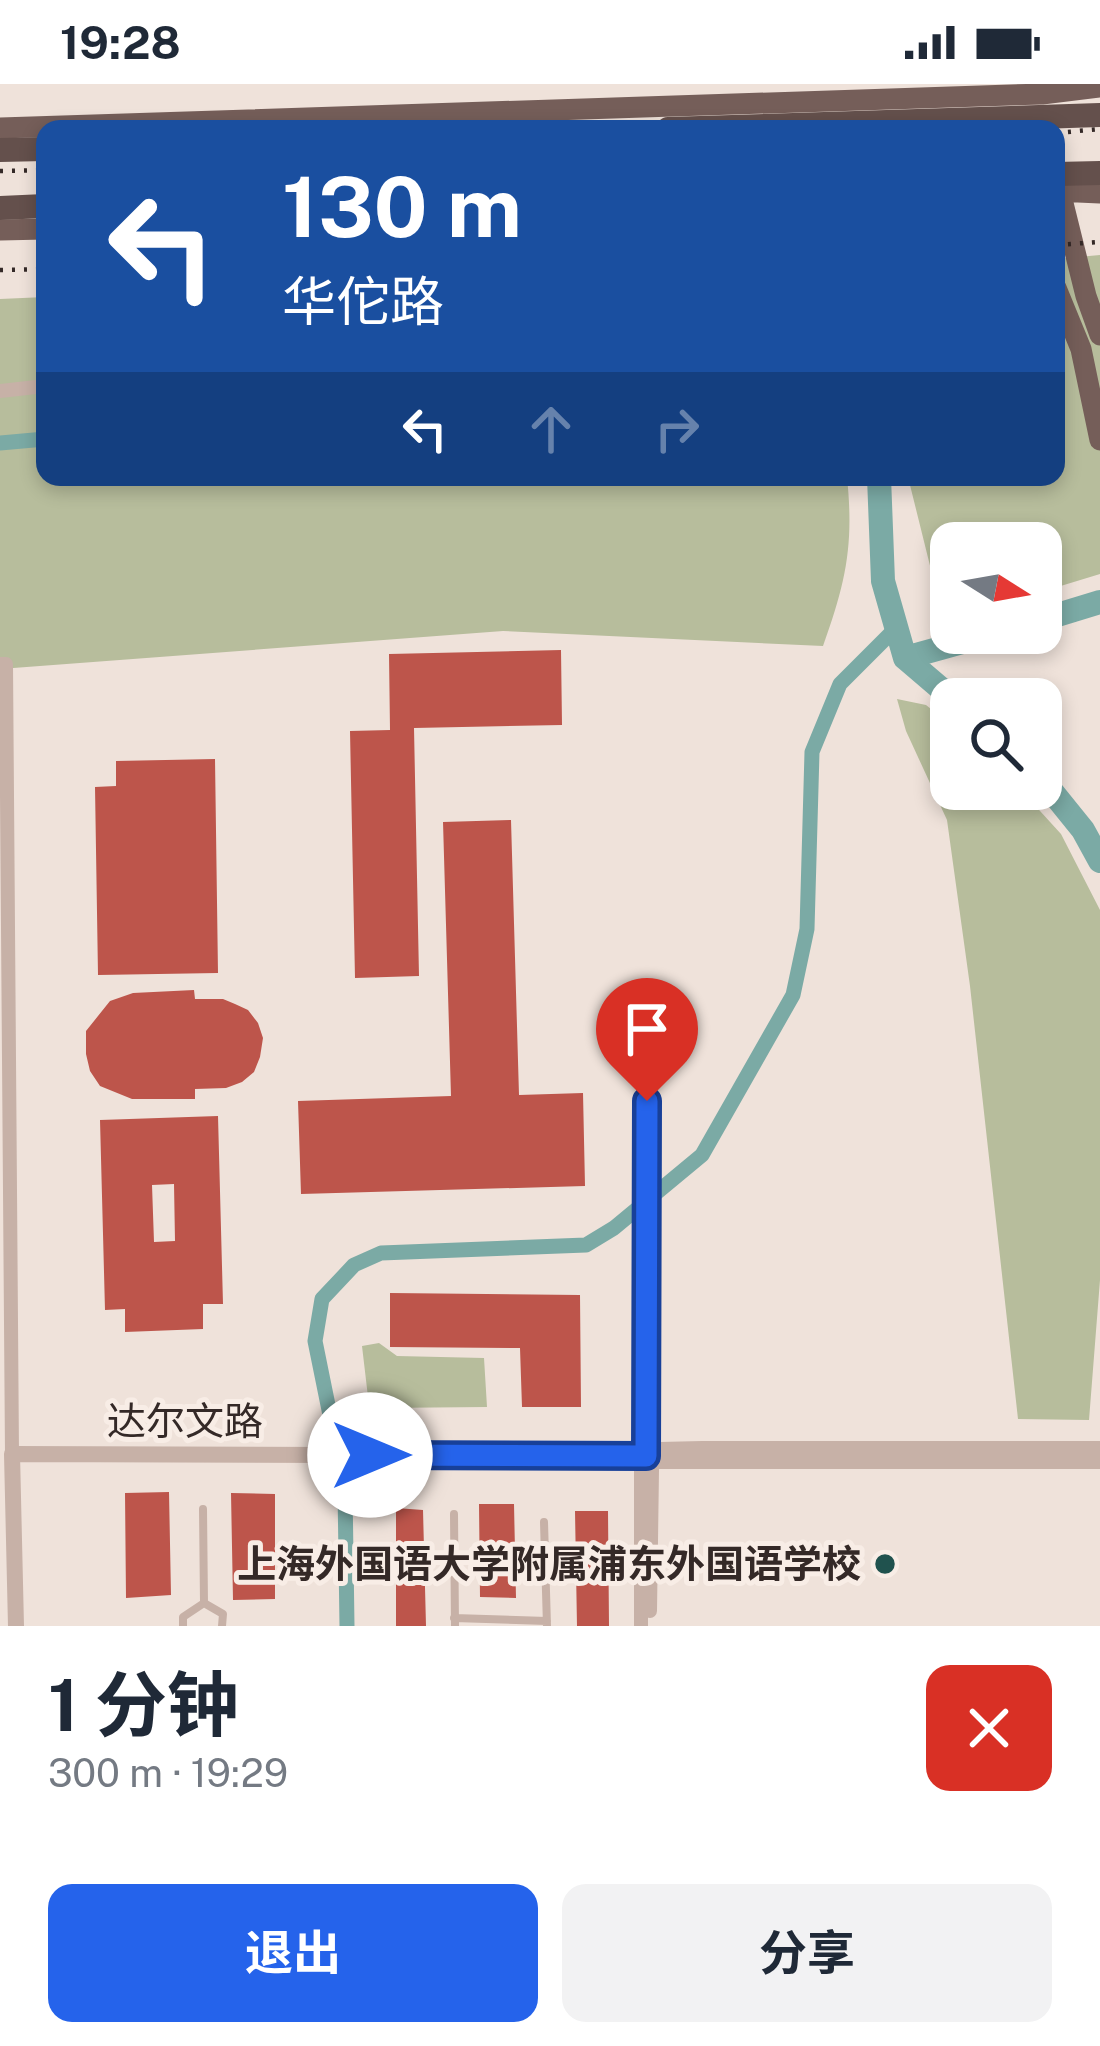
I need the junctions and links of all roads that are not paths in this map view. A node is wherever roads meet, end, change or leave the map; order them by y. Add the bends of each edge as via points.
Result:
1 (788, 84) edge
2 (1100, 87) edge
3 (1007, 89) edge
4 (1042, 89) edge
5 (1100, 116) edge
6 (247, 120) edge
7 (790, 120) edge
8 (967, 120) edge
9 (1012, 120) edge
10 (1047, 120) edge
11 (36, 127) edge
12 (0, 128) edge
13 (36, 148) edge
14 (0, 150) edge
15 (1065, 184) edge
16 (1099, 188) edge
17 (36, 206) edge
18 (0, 208) edge
19 (1065, 214) edge
20 (36, 229) edge
21 (0, 230) edge
22 (1065, 311) edge
23 (1100, 335) edge
24 (36, 387) edge
25 (0, 391) edge
26 (1100, 440) edge
27 (3, 664) edge
28 (647, 1101) dead end
29 (1100, 1449) edge
30 (12, 1454) junction
31 (1054, 1455) junction
32 (646, 1456) junction
33 (1100, 1461) edge
34 (203, 1509) dead end
35 (454, 1514) dead end
36 (544, 1522) dead end
37 (204, 1603) junction
38 (454, 1622) edge
39 (547, 1623) edge
40 (16, 1626) edge
41 (183, 1626) edge
42 (222, 1626) edge
43 (645, 1626) edge

1 - 7 street
2 - 4 main road
3 - 4 main road
3 - 6 main road
3 - 9 main road
4 - 10 main road
5 - 8 highway
11 - 12 main road
13 - 14 highway
15 - 16 highway
17 - 18 highway
19 - 23 main road
20 - 21 main road
22 - 26 main road
24 - 25 street
27 - 30 street
28 - 32 street
29 - 31 street, 达尔文路
30 - 32 street, 达尔文路
30 - 40 street
31 - 32 street, 达尔文路 via 659,1462
31 - 33 street, 达尔文路
32 - 43 street
34 - 37 lane
35 - 38 lane
36 - 39 lane
37 - 41 lane via 183,1617
37 - 42 lane via 223,1614
38 - 39 lane

